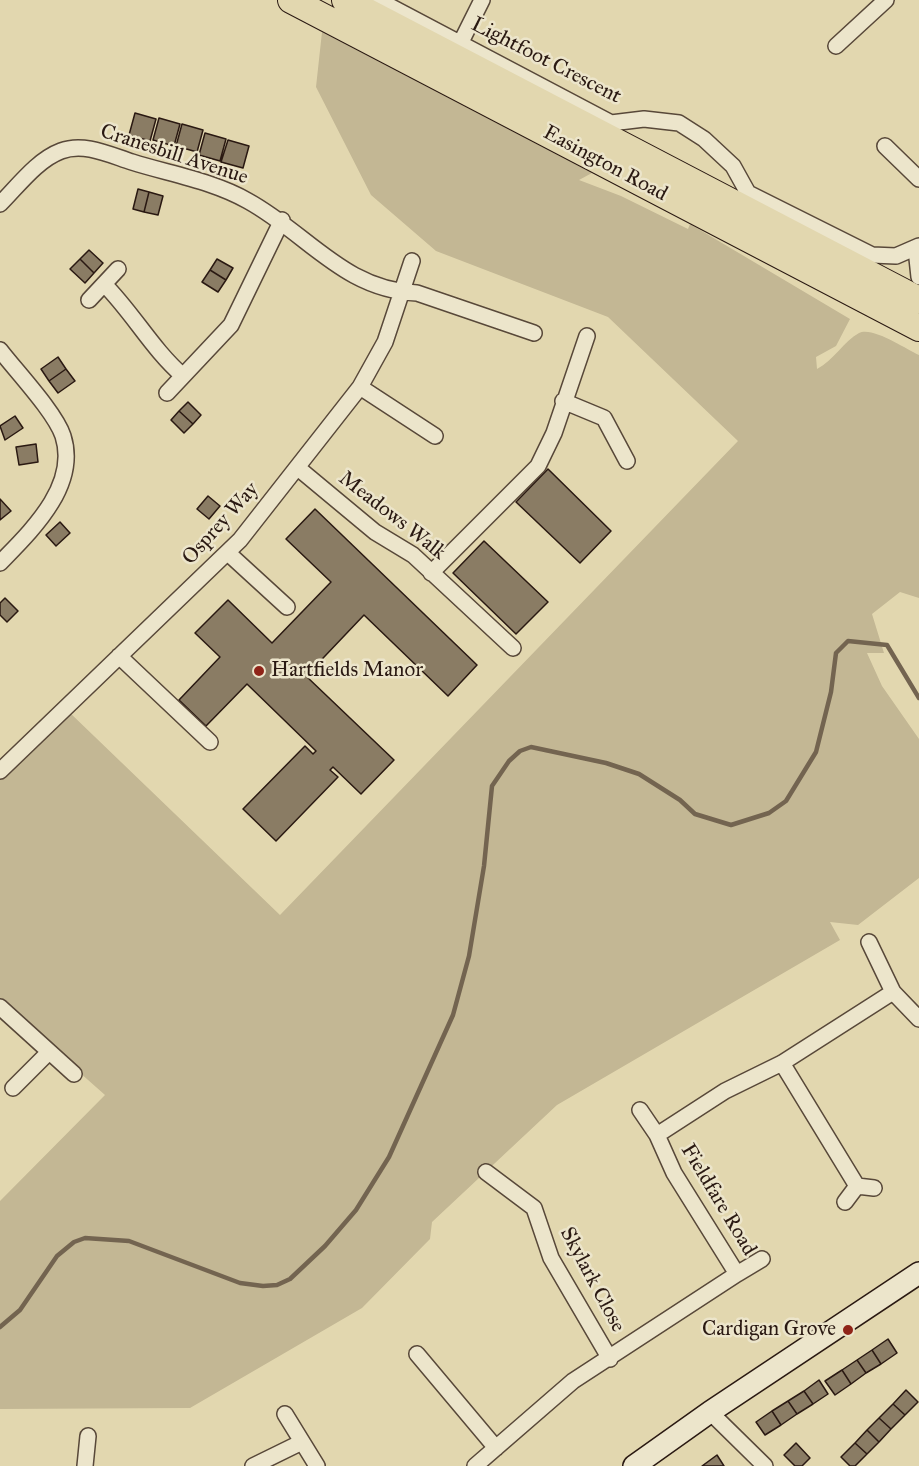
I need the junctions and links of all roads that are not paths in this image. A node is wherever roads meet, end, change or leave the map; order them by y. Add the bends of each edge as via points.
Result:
1 (291, 0) edge
2 (345, 0) edge
3 (378, 0) edge
4 (482, 0) edge
5 (886, 0) edge
6 (461, 42) junction
7 (836, 46) dead end
8 (885, 146) dead end
9 (919, 179) edge
10 (0, 204) edge
11 (282, 220) junction
12 (917, 248) edge
13 (412, 261) dead end
14 (118, 269) dead end
15 (919, 277) edge
16 (104, 284) junction
17 (402, 292) junction
18 (89, 300) dead end
19 (919, 300) edge
20 (919, 328) edge
21 (534, 333) dead end
22 (587, 336) dead end
23 (0, 350) edge
24 (183, 376) junction
25 (360, 387) junction
26 (167, 393) dead end
27 (563, 401) junction
28 (435, 436) dead end
29 (627, 461) dead end
30 (298, 468) junction
31 (228, 553) junction
32 (0, 563) edge
33 (431, 573) junction
34 (287, 607) dead end
35 (513, 648) dead end
36 (118, 656) junction
37 (210, 742) dead end
38 (0, 771) edge
39 (869, 942) dead end
40 (893, 992) junction
41 (0, 1007) edge
42 (919, 1019) edge
43 (49, 1052) junction
44 (782, 1063) junction
45 (74, 1074) dead end
46 (13, 1088) dead end
47 (640, 1110) dead end
48 (657, 1135) junction
49 (486, 1172) dead end
50 (857, 1186) junction
51 (874, 1188) dead end
52 (845, 1202) dead end
53 (762, 1259) dead end
54 (919, 1273) edge
55 (738, 1274) junction
56 (417, 1353) dead end
57 (610, 1359) junction
58 (710, 1412) junction
59 (285, 1414) dead end
60 (88, 1436) dead end
61 (302, 1442) junction
62 (496, 1448) junction
63 (85, 1466) edge
64 (253, 1466) edge
65 (317, 1466) edge
66 (475, 1466) edge
67 (634, 1466) edge
68 (765, 1466) edge

1 - 20 highway, Easington Road
2 - 19 highway, Easington Road
3 - 6 street, Lightfoot Crescent
4 - 6 street
5 - 7 street
6 - 12 street, Lightfoot Crescent via 611,123 644,119 679,123 734,166 748,193 872,255 896,256
8 - 9 street
10 - 11 street, Cranesbill Avenue via 42,162 62,150 88,148 246,199
11 - 17 street, Cranesbill Avenue via 348,274
11 - 24 street via 231,325
12 - 15 street, Lightfoot Crescent
13 - 17 street, Osprey Way
14 - 16 street
16 - 18 street
16 - 24 street via 124,304 157,351
17 - 21 street, Cranesbill Avenue via 417,293
17 - 25 street, Osprey Way via 385,342
22 - 27 street
23 - 32 street via 63,436 65,470 55,497
24 - 26 street
25 - 28 street
25 - 30 street, Osprey Way
27 - 29 street via 604,418
27 - 33 street via 554,433 538,466
30 - 31 street, Osprey Way
30 - 33 street, Meadows Walk
31 - 34 street
31 - 36 street, Osprey Way
33 - 35 street, Meadows Walk
36 - 37 street
36 - 38 street, Osprey Way
39 - 40 street
40 - 42 street
40 - 44 street, Fieldfare Road
41 - 43 street
43 - 45 street
43 - 46 street
44 - 48 street, Fieldfare Road via 725,1091
44 - 50 street
47 - 48 street
48 - 55 street, Fieldfare Road via 674,1173
49 - 57 street, Skylark Close via 534,1209 551,1258
50 - 51 street
50 - 52 street
53 - 55 street
54 - 58 street
55 - 57 street, Fieldfare Road
56 - 62 street
57 - 62 street, Fieldfare Road via 573,1381
58 - 67 street
58 - 68 street
59 - 61 street
60 - 63 street
61 - 64 street
61 - 65 street
62 - 66 street, Fieldfare Road

